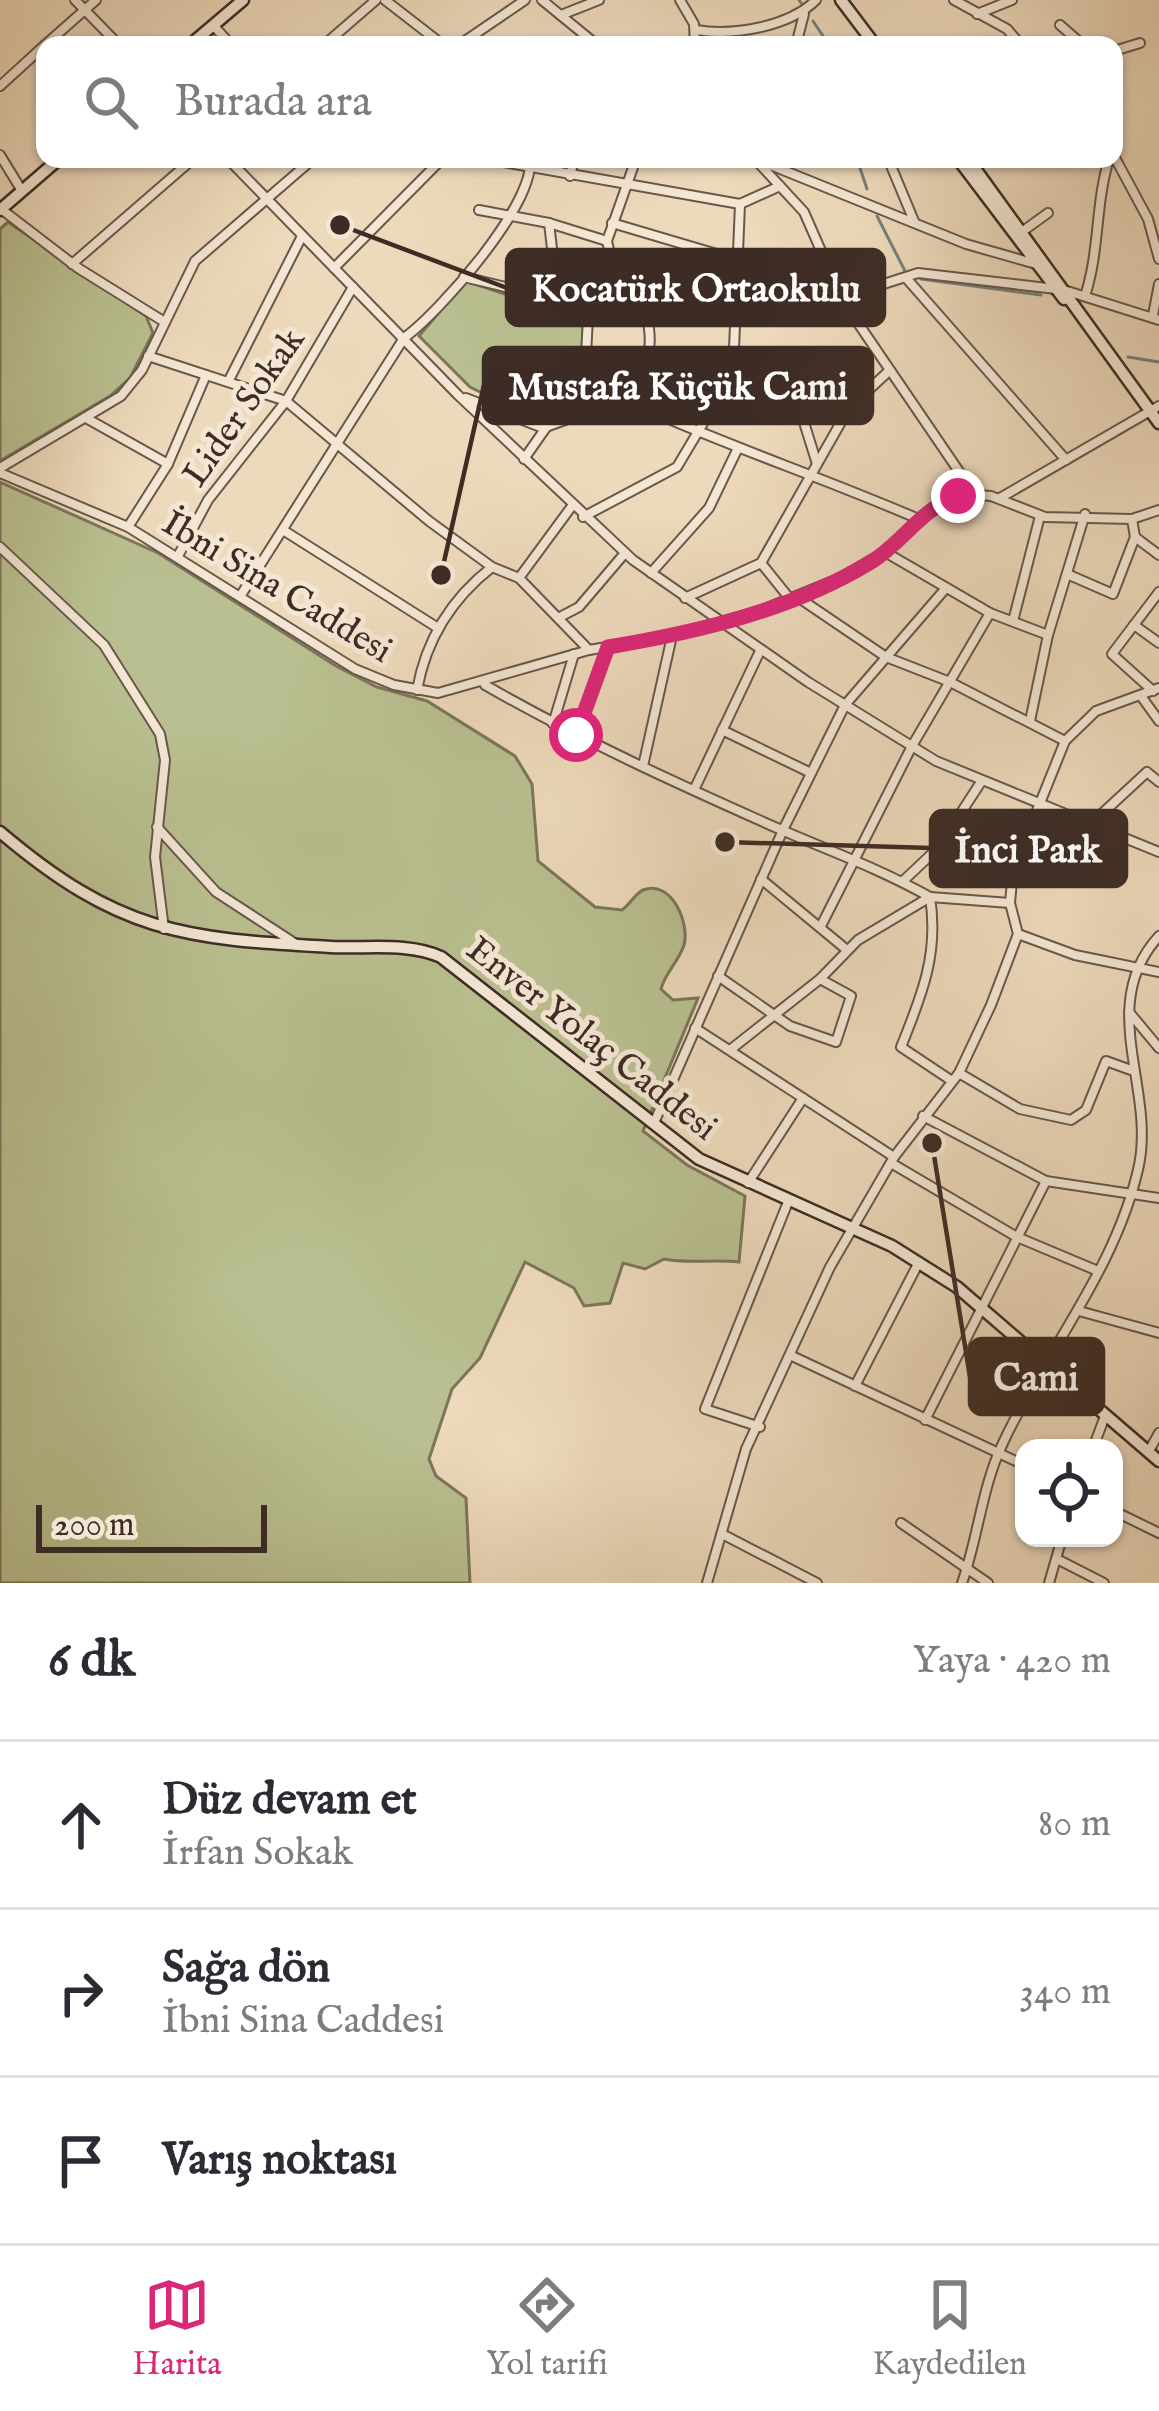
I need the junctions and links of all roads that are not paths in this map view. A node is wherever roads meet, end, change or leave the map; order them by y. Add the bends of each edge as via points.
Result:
1 (75, 0) edge
2 (96, 0) edge
3 (243, 0) edge
4 (376, 0) edge
5 (385, 0) edge
6 (525, 0) edge
7 (542, 0) edge
8 (599, 0) edge
9 (680, 0) edge
10 (816, 0) edge
11 (845, 0) edge
12 (954, 0) edge
13 (1007, 2) edge
14 (974, 8) edge
15 (85, 10) junction
16 (804, 12) junction
17 (561, 15) junction
18 (214, 25) junction
19 (1060, 26) dead end
20 (696, 29) junction
21 (478, 32) junction
22 (713, 32) junction
23 (55, 36) edge
24 (110, 36) edge
25 (201, 36) edge
26 (224, 36) edge
27 (334, 36) edge
28 (431, 36) edge
29 (472, 36) edge
30 (478, 36) edge
31 (586, 36) edge
32 (696, 36) edge
33 (715, 36) edge
34 (798, 36) edge
35 (872, 36) edge
36 (1013, 36) edge
37 (1072, 36) edge
38 (1140, 43) dead end
39 (1123, 49) edge
40 (36, 53) edge
41 (0, 86) edge
42 (0, 155) edge
43 (49, 168) edge
44 (184, 168) edge
45 (237, 168) edge
46 (301, 168) edge
47 (433, 168) edge
48 (529, 168) edge
49 (544, 168) edge
50 (572, 168) edge
51 (632, 168) edge
52 (763, 168) edge
53 (778, 168) edge
54 (892, 168) edge
55 (965, 168) edge
56 (975, 168) edge
57 (1107, 168) edge
58 (1117, 168) edge
59 (570, 176) junction
60 (780, 186) junction
61 (622, 187) junction
62 (22, 191) junction
63 (264, 197) junction
64 (740, 204) junction
65 (0, 210) edge
66 (479, 210) dead end
67 (1048, 213) dead end
68 (508, 215) junction
69 (915, 222) junction
70 (549, 223) junction
71 (612, 224) junction
72 (1023, 231) junction
73 (302, 236) junction
74 (607, 241) junction
75 (1159, 259) edge
76 (738, 260) junction
77 (73, 264) junction
78 (1037, 264) junction
79 (334, 268) junction
80 (464, 277) junction
81 (907, 279) junction
82 (1159, 284) edge
83 (353, 287) junction
84 (1062, 290) junction
85 (1085, 296) junction
86 (558, 299) junction
87 (620, 299) junction
88 (640, 300) junction
89 (589, 301) junction
90 (843, 301) junction
91 (736, 314) junction
92 (1156, 317) edge
93 (163, 321) junction
94 (404, 338) junction
95 (148, 356) junction
96 (890, 370) junction
97 (788, 371) dead end
98 (206, 375) junction
99 (228, 382) junction
100 (458, 395) junction
101 (623, 399) junction
102 (286, 401) junction
103 (1155, 408) edge
104 (84, 417) junction
105 (1159, 423) edge
106 (543, 428) junction
107 (700, 434) junction
108 (338, 444) junction
109 (738, 448) junction
110 (524, 459) junction
111 (1066, 460) junction
112 (168, 464) junction
113 (815, 469) junction
114 (0, 471) edge
115 (974, 494) junction
116 (998, 499) junction
117 (572, 506) junction
118 (1159, 510) edge
119 (1085, 514) junction
120 (1040, 516) junction
121 (584, 517) junction
122 (1132, 519) junction
123 (921, 520) junction
124 (128, 527) junction
125 (283, 530) junction
126 (1135, 537) junction
127 (0, 547) edge
128 (885, 552) junction
129 (625, 553) junction
130 (1159, 555) edge
131 (178, 556) junction
132 (761, 563) junction
133 (492, 567) junction
134 (651, 573) junction
135 (1067, 574) junction
136 (519, 578) junction
137 (946, 588) junction
138 (1159, 592) edge
139 (241, 595) junction
140 (685, 598) junction
141 (794, 599) junction
142 (990, 613) junction
143 (558, 618) junction
144 (1013, 621) junction
145 (718, 623) junction
146 (1134, 625) junction
147 (438, 628) junction
148 (1048, 635) junction
149 (672, 637) junction
150 (1159, 644) edge
151 (608, 647) junction
152 (589, 650) junction
153 (760, 651) junction
154 (574, 654) junction
155 (886, 657) junction
156 (950, 682) junction
157 (483, 684) junction
158 (1156, 689) edge
159 (417, 691) junction
160 (1142, 696) junction
161 (845, 705) junction
162 (1030, 721) junction
163 (1159, 722) edge
164 (554, 724) junction
165 (722, 730) junction
166 (576, 735) junction
167 (1065, 741) junction
168 (912, 746) junction
169 (643, 766) junction
170 (811, 773) junction
171 (981, 782) junction
172 (1159, 782) edge
173 (694, 790) junction
174 (1037, 800) junction
175 (1094, 821) junction
176 (156, 826) junction
177 (783, 830) junction
178 (0, 832) edge
179 (1157, 847) edge
180 (860, 858) junction
181 (761, 879) junction
182 (902, 882) junction
183 (930, 897) junction
184 (1010, 903) junction
185 (821, 926) junction
186 (164, 931) junction
187 (1018, 934) junction
188 (1159, 935) edge
189 (297, 944) junction
190 (847, 950) junction
191 (1140, 966) junction
192 (1159, 972) edge
193 (718, 976) junction
194 (820, 980) junction
195 (1129, 1011) junction
196 (773, 1017) junction
197 (695, 1028) junction
198 (1159, 1048) edge
199 (730, 1050) junction
200 (1131, 1070) junction
201 (956, 1077) junction
202 (803, 1098) junction
203 (923, 1116) junction
204 (653, 1124) junction
205 (892, 1160) junction
206 (1046, 1180) junction
207 (747, 1184) junction
208 (1129, 1195) junction
209 (1159, 1198) edge
210 (788, 1202) junction
211 (855, 1230) junction
212 (1017, 1238) junction
213 (919, 1262) junction
214 (1098, 1270) junction
215 (984, 1306) junction
216 (1079, 1311) junction
217 (1158, 1330) edge
218 (792, 1355) junction
219 (1050, 1362) junction
220 (855, 1386) junction
221 (1107, 1412) junction
222 (925, 1420) junction
223 (760, 1426) junction
224 (1159, 1433) edge
225 (1096, 1439) edge
226 (999, 1451) junction
227 (1149, 1451) junction
228 (1015, 1460) edge
229 (1159, 1461) edge
230 (1123, 1515) edge
231 (901, 1523) dead end
232 (1159, 1533) edge
233 (724, 1534) junction
234 (1060, 1547) edge
235 (1057, 1559) junction
236 (968, 1568) junction
237 (706, 1583) edge
238 (817, 1583) edge
239 (962, 1583) edge
240 (988, 1583) edge
241 (1049, 1583) edge
242 (1104, 1583) edge

1 - 15 street
2 - 15 street
3 - 18 street
4 - 27 street
5 - 28 street
6 - 21 street
7 - 17 street
8 - 17 street
9 - 20 street
10 - 16 street
11 - 35 street
12 - 14 street
13 - 14 street
14 - 36 street
15 - 23 street
15 - 24 street
16 - 22 street
16 - 34 street
17 - 31 street
18 - 25 street
18 - 26 street
19 - 37 street
20 - 22 street
20 - 32 street
21 - 29 street
21 - 30 street
22 - 33 street
38 - 39 street
40 - 41 street
42 - 62 street
43 - 62 street
44 - 77 street
45 - 63 street
46 - 63 street
47 - 79 street
48 - 68 street
49 - 59 street
50 - 59 street
51 - 61 street
52 - 60 street
53 - 69 street
54 - 69 street
55 - 78 street
56 - 72 street
57 - 85 street via 1099,252
58 - 75 street via 1148,219
59 - 61 street
60 - 64 street
60 - 90 street via 804,212
61 - 64 street
61 - 71 street
62 - 65 street
63 - 73 street
63 - 93 street via 195,261
64 - 76 street
65 - 77 street
66 - 68 street
67 - 72 street
68 - 70 street
68 - 80 street
69 - 78 street
70 - 74 street
70 - 86 street
71 - 74 street
71 - 76 street
72 - 84 street
73 - 79 street
73 - 99 street
74 - 87 street
76 - 91 street
77 - 93 street
78 - 84 street
79 - 83 street
80 - 86 street
80 - 94 street
81 - 84 street via 918,273
81 - 90 street
81 - 111 street
82 - 92 street
83 - 94 street
83 - 102 street, Lider Sokak
84 - 85 street
84 - 103 street
85 - 92 street
86 - 89 street
87 - 88 street
87 - 89 street
88 - 91 street
88 - 101 street via 649,355
89 - 106 street via 585,372
90 - 91 street via 777,318
90 - 96 street
91 - 107 street via 733,373
93 - 95 street
94 - 100 street
94 - 108 street
95 - 98 street
95 - 104 street via 121,396
96 - 113 street via 849,408
96 - 115 street
97 - 113 street
98 - 99 street
98 - 112 street
99 - 102 street
100 - 106 street
100 - 110 street
101 - 106 street
101 - 107 street
102 - 108 street
102 - 131 street, Lider Sokak via 208,500
103 - 105 street
103 - 111 street
104 - 112 street
104 - 114 street
106 - 110 street
107 - 109 street
107 - 121 street via 661,480
108 - 125 street
108 - 133 street
109 - 113 street
109 - 134 street via 709,508
110 - 117 street
111 - 116 street
112 - 124 street
113 - 123 street
113 - 132 street
114 - 124 street, İbni Sina Caddesi
115 - 116 street
115 - 123 street, İbni Sina Caddesi via 943,501
116 - 120 street
117 - 121 street
117 - 136 street
118 - 122 street
119 - 120 street
119 - 122 street
119 - 135 street
120 - 144 street
121 - 129 street
122 - 126 street
123 - 128 street, İbni Sina Caddesi
124 - 131 street, İbni Sina Caddesi
125 - 139 street
125 - 147 street
126 - 130 street
126 - 135 street via 1113,595
127 - 176 street via 94,634 143,704 164,754
128 - 137 street
128 - 141 street, İbni Sina Caddesi
129 - 134 street
129 - 143 street via 579,607
131 - 139 street, İbni Sina Caddesi
132 - 140 street
132 - 141 street
133 - 136 street
133 - 147 street
134 - 140 street
135 - 148 street
136 - 143 street
137 - 142 street
137 - 155 street
138 - 146 street
139 - 159 street, İbni Sina Caddesi via 355,669
140 - 145 street
141 - 145 street, İbni Sina Caddesi
141 - 155 street
142 - 144 street
142 - 156 street
143 - 152 street
144 - 148 street
145 - 149 street, İbni Sina Caddesi
145 - 153 street
146 - 150 street
146 - 158 street via 1112,654
147 - 159 street
148 - 162 street
149 - 151 street, İbni Sina Caddesi
149 - 169 street
151 - 152 street, İbni Sina Caddesi
151 - 166 street
152 - 154 street, İbni Sina Caddesi
153 - 161 street
153 - 165 street
154 - 157 street, İbni Sina Caddesi
154 - 164 street
155 - 156 street
155 - 161 street
156 - 162 street
156 - 168 street
157 - 159 street, İbni Sina Caddesi
157 - 164 street
158 - 160 street
160 - 163 street
160 - 167 street via 1096,711
161 - 168 street
161 - 170 street
162 - 167 street
164 - 166 street
165 - 170 street
165 - 173 street
166 - 169 street
167 - 174 street
168 - 171 street
168 - 180 street
169 - 173 street
170 - 177 street
171 - 174 street
171 - 182 street via 938,848
172 - 175 street via 1147,772
173 - 177 street
174 - 175 street
174 - 184 street
175 - 179 street
176 - 186 street
176 - 189 street via 216,892
177 - 180 street
177 - 181 street
178 - 186 street, Enver Yolaç Caddesi via 79,890
180 - 182 street
180 - 185 street
181 - 185 street
181 - 193 street
182 - 183 street
183 - 184 street
183 - 190 street
183 - 201 street via 931,963 901,1047
184 - 187 street
185 - 190 street
186 - 189 street, Enver Yolaç Caddesi
187 - 191 street via 1075,956
187 - 201 street
188 - 191 street
189 - 204 street, Enver Yolaç Caddesi via 441,957
190 - 194 street
191 - 192 street
191 - 195 street
193 - 196 street
193 - 197 street
194 - 196 street
194 - 196 street via 851,996 836,1042
195 - 198 street
195 - 200 street
196 - 199 street
197 - 199 street
197 - 204 street
199 - 202 street
200 - 201 street via 1106,1060 1086,1111 1071,1120 1020,1108
200 - 208 street via 1142,1139
201 - 203 street
202 - 205 street
202 - 207 street
203 - 205 street
203 - 206 street
204 - 207 street, Enver Yolaç Caddesi
205 - 211 street
205 - 212 street
206 - 208 street
206 - 212 street
207 - 210 street, Enver Yolaç Caddesi
208 - 209 street
208 - 214 street
210 - 211 street, Enver Yolaç Caddesi
210 - 223 street via 705,1409
211 - 213 street, Enver Yolaç Caddesi
211 - 218 street
212 - 214 street
212 - 215 street
213 - 215 street, Enver Yolaç Caddesi
213 - 220 street
214 - 216 street
215 - 219 street, Enver Yolaç Caddesi
215 - 222 street
216 - 217 street
216 - 219 street
218 - 220 street
218 - 223 street
219 - 221 street, Enver Yolaç Caddesi
219 - 226 street
220 - 222 street
221 - 225 street
221 - 227 street, Enver Yolaç Caddesi
222 - 226 street
223 - 233 street
224 - 227 street
226 - 228 street
226 - 236 street
227 - 229 street, Enver Yolaç Caddesi
230 - 232 street
231 - 236 street
233 - 237 street
233 - 238 street
234 - 235 street
235 - 241 street
235 - 242 street
236 - 239 street
236 - 240 street

